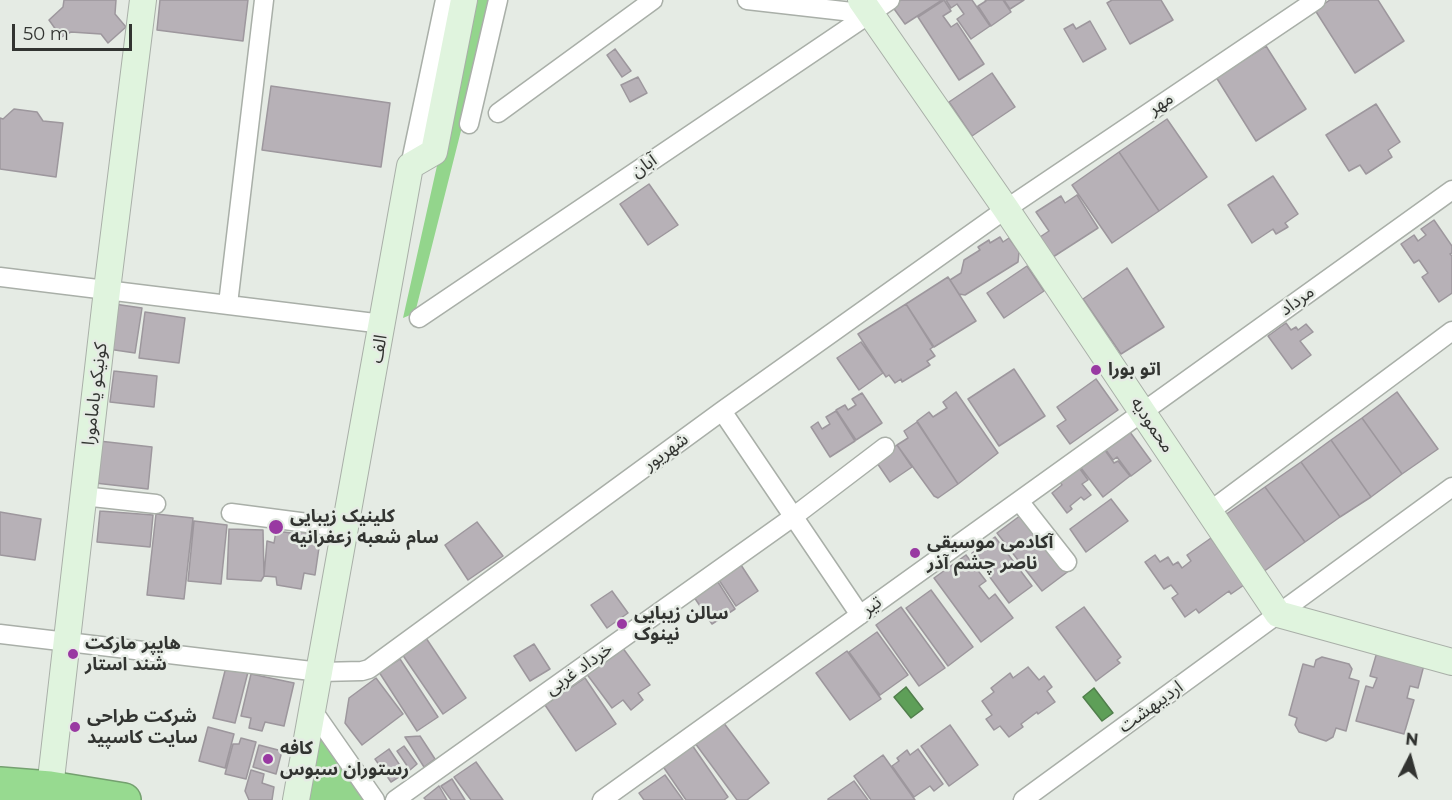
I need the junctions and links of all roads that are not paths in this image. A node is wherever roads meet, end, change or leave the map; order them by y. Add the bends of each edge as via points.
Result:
1 (143, 0) edge
2 (264, 0) edge
3 (445, 0) edge
4 (464, 0) edge
5 (498, 0) edge
6 (653, 0) edge
7 (747, 0) edge
8 (1316, 0) edge
9 (874, 5) edge
10 (498, 113) dead end
11 (469, 124) dead end
12 (410, 166) junction
13 (1452, 190) edge
14 (1006, 209) junction
15 (0, 276) edge
16 (107, 290) junction
17 (228, 304) junction
18 (419, 318) dead end
19 (383, 324) junction
20 (1452, 331) edge
21 (722, 411) junction
22 (1143, 412) junction
23 (885, 447) dead end
24 (1452, 488) edge
25 (83, 496) junction
26 (1019, 501) junction
27 (156, 504) dead end
28 (1210, 511) junction
29 (231, 513) dead end
30 (793, 517) junction
31 (346, 528) junction
32 (1067, 562) dead end
33 (1278, 614) junction
34 (860, 615) junction
35 (0, 634) edge
36 (66, 642) junction
37 (1452, 662) edge
38 (320, 672) junction
39 (313, 711) junction
40 (0, 784) edge
41 (50, 788) junction
42 (124, 800) edge
43 (296, 800) edge
44 (375, 800) edge
45 (395, 800) edge
46 (602, 800) edge
47 (1023, 800) edge

1 - 16 street, کونیکو یامامورا
2 - 17 street
3 - 12 street
4 - 12 street via 434,152
5 - 11 street
6 - 10 street
7 - 9 street
8 - 14 street, مهر
9 - 14 street, محمودیه
9 - 18 street, آبان
12 - 19 street, الف
13 - 22 street, مرداد
14 - 21 street, شهریور
14 - 22 street, محمودیه
15 - 16 street
16 - 17 street
16 - 25 street, کونیکو یامامورا
17 - 19 street
19 - 31 street, الف
20 - 28 street
21 - 30 street
21 - 38 street, شهریور via 369,669
22 - 26 street, تیر
22 - 28 street, محمودیه
23 - 30 street, خرداد غربی
24 - 33 street, اردیبهشت
25 - 27 street
25 - 36 street, کونیکو یامامورا
26 - 32 street
26 - 34 street, تیر
28 - 33 street, محمودیه
29 - 31 street
30 - 34 street
30 - 45 street, خرداد غربی
31 - 38 street, الف
33 - 37 street
33 - 47 street, اردیبهشت
34 - 46 street, تیر
35 - 36 street, شهریور
36 - 38 street, شهریور
36 - 41 street, کونیکو یامامورا
38 - 39 street, الف
39 - 43 street, الف
39 - 44 street
40 - 41 highway
41 - 42 highway

